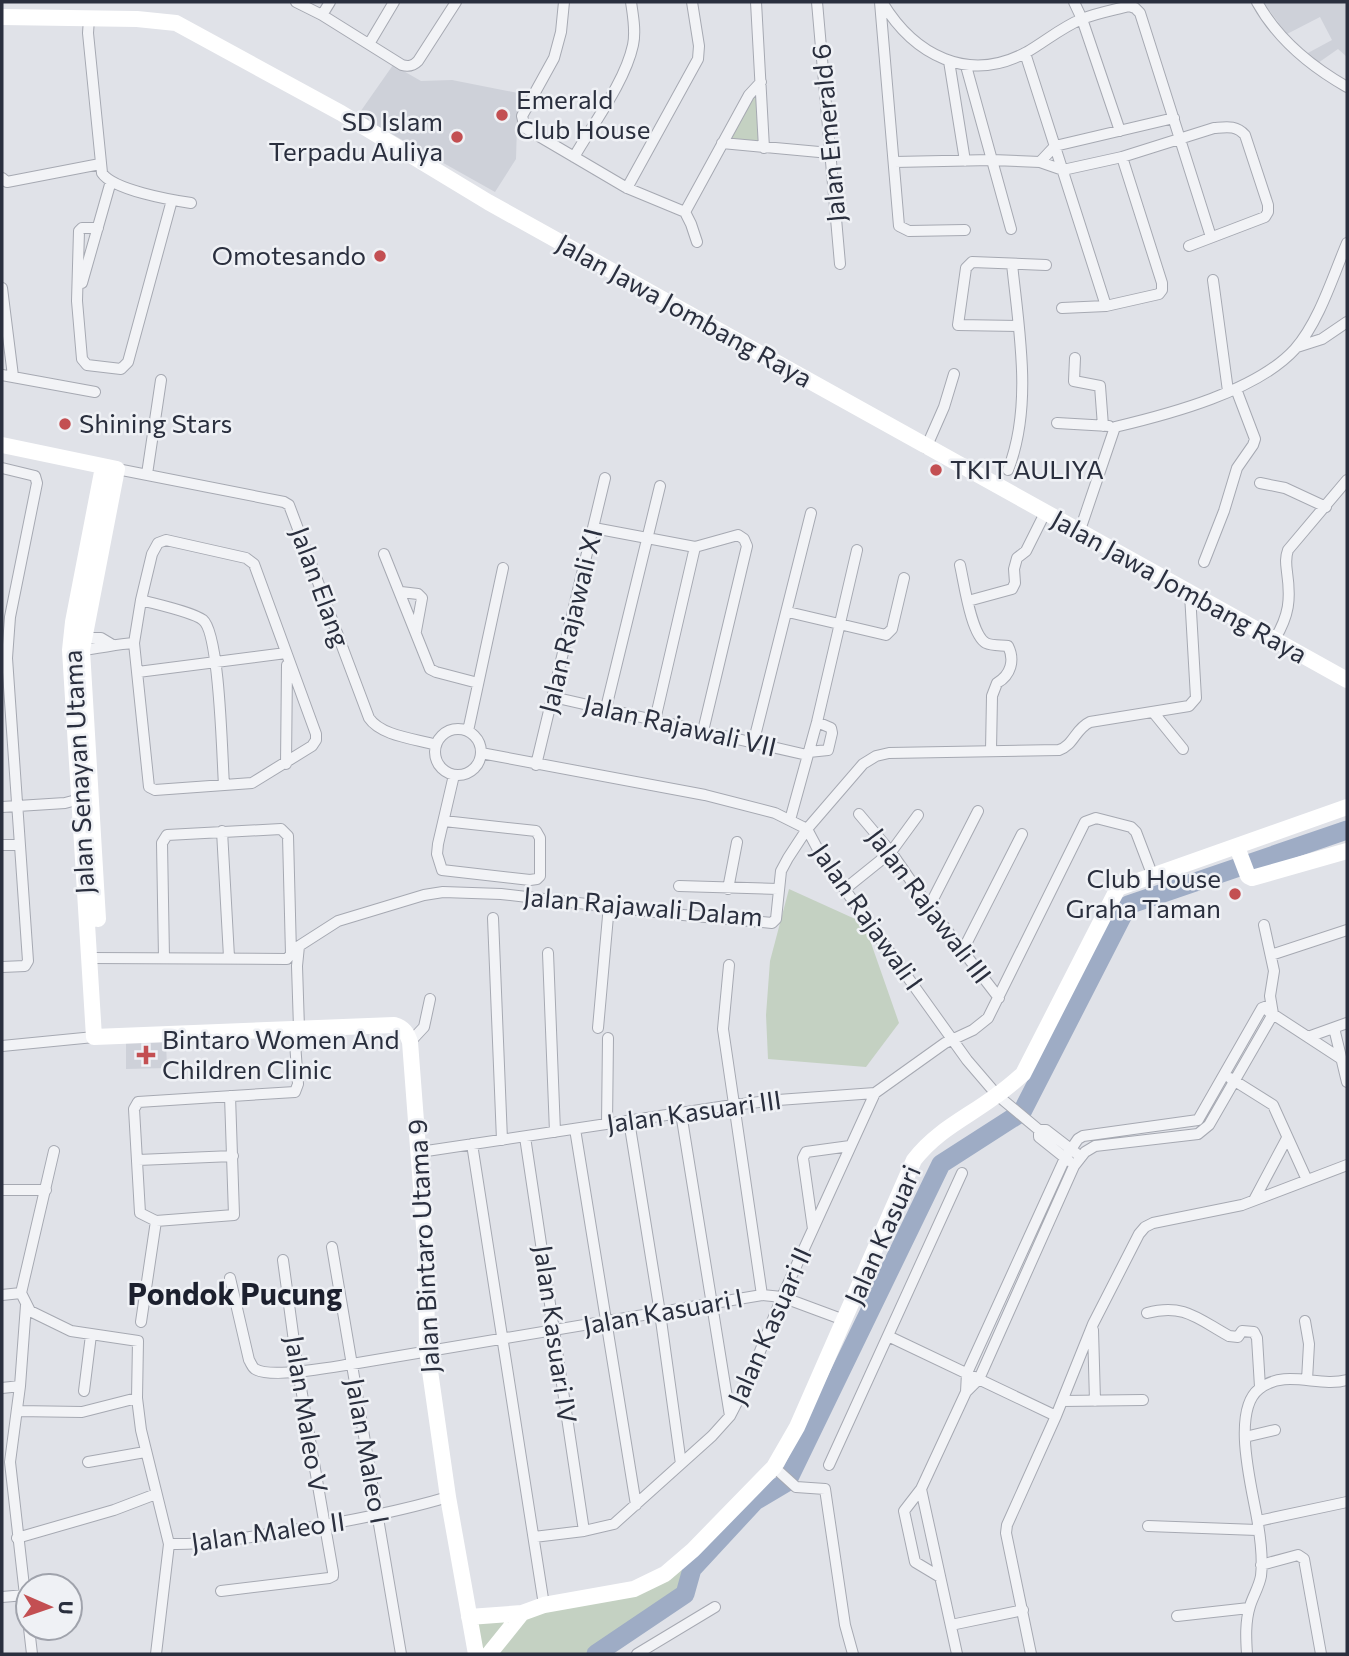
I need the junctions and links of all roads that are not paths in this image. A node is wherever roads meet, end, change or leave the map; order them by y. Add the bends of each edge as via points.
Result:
1 (51, 2) edge
2 (296, 2) edge
3 (330, 2) edge
4 (394, 2) edge
5 (456, 2) edge
6 (564, 2) edge
7 (631, 2) edge
8 (692, 2) edge
9 (756, 2) edge
10 (817, 2) edge
11 (881, 2) edge
12 (1074, 2) edge
13 (1257, 2) edge
14 (322, 15) junction
15 (2, 17) edge
16 (50, 19) junction
17 (89, 19) junction
18 (1082, 19) junction
19 (369, 44) junction
20 (1025, 53) junction
21 (949, 61) junction
22 (966, 66) junction
23 (761, 82) junction
24 (1347, 88) edge
25 (1174, 117) junction
26 (1120, 131) junction
27 (1180, 137) junction
28 (722, 143) junction
29 (1055, 146) junction
30 (764, 148) junction
31 (830, 153) junction
32 (574, 157) junction
33 (1122, 157) junction
34 (992, 160) junction
35 (965, 161) junction
36 (894, 162) junction
37 (1040, 162) junction
38 (100, 164) junction
39 (1063, 170) junction
40 (2, 178) edge
41 (111, 181) junction
42 (627, 188) junction
43 (172, 200) junction
44 (191, 203) dead end
45 (685, 212) junction
46 (98, 228) junction
47 (1011, 229) dead end
48 (965, 230) dead end
49 (1211, 237) junction
50 (697, 242) dead end
51 (1347, 243) edge
52 (1189, 246) dead end
53 (840, 264) dead end
54 (1012, 264) junction
55 (1046, 265) dead end
56 (1343, 268) edge
57 (1213, 280) dead end
58 (2, 288) edge
59 (77, 301) junction
60 (1106, 306) junction
61 (3, 307) edge
62 (1062, 308) dead end
63 (1347, 322) edge
64 (1018, 326) junction
65 (1297, 348) junction
66 (1075, 358) dead end
67 (954, 374) dead end
68 (7, 376) edge
69 (161, 380) dead end
70 (1232, 390) junction
71 (95, 392) dead end
72 (1057, 423) dead end
73 (1103, 426) junction
74 (1115, 427) junction
75 (2, 445) edge
76 (926, 448) junction
77 (2, 468) edge
78 (110, 468) junction
79 (147, 474) junction
80 (605, 478) dead end
81 (1347, 480) edge
82 (1260, 483) dead end
83 (660, 485) dead end
84 (1002, 486) junction
85 (1326, 506) junction
86 (811, 513) dead end
87 (1045, 513) junction
88 (594, 528) junction
89 (1079, 533) junction
90 (648, 539) junction
91 (695, 547) junction
92 (857, 550) dead end
93 (384, 554) dead end
94 (1204, 562) dead end
95 (960, 565) dead end
96 (503, 568) dead end
97 (904, 578) dead end
98 (401, 592) junction
99 (1190, 594) junction
100 (141, 600) junction
101 (968, 601) junction
102 (788, 612) junction
103 (840, 624) junction
104 (416, 634) junction
105 (1275, 639) junction
106 (134, 643) junction
107 (76, 644) junction
108 (287, 656) junction
109 (216, 663) junction
110 (138, 672) junction
111 (1347, 680) edge
112 (478, 683) junction
113 (553, 697) junction
114 (607, 708) junction
115 (1153, 712) junction
116 (655, 720) junction
117 (817, 722) junction
118 (468, 731) junction
119 (703, 731) junction
120 (752, 744) junction
121 (436, 745) junction
122 (1183, 749) dead end
123 (991, 750) junction
124 (481, 753) junction
125 (808, 754) junction
126 (286, 764) junction
127 (536, 765) junction
128 (454, 775) junction
129 (224, 786) junction
130 (75, 803) junction
131 (16, 806) junction
132 (2, 807) edge
133 (1347, 807) edge
134 (978, 811) dead end
135 (859, 814) dead end
136 (918, 815) dead end
137 (790, 820) junction
138 (444, 821) junction
139 (807, 829) junction
140 (222, 831) junction
141 (1022, 834) dead end
142 (737, 842) dead end
143 (2, 845) edge
144 (19, 845) junction
145 (1238, 850) junction
146 (1347, 851) edge
147 (891, 852) junction
148 (1152, 874) junction
149 (679, 886) dead end
150 (728, 889) junction
151 (778, 889) junction
152 (845, 890) junction
153 (609, 905) junction
154 (929, 907) junction
155 (493, 918) dead end
156 (1264, 925) dead end
157 (1347, 930) edge
158 (963, 950) junction
159 (548, 953) dead end
160 (1271, 955) junction
161 (229, 957) junction
162 (164, 958) junction
163 (96, 961) junction
164 (729, 965) dead end
165 (2, 967) edge
166 (430, 999) dead end
167 (999, 999) junction
168 (1269, 1009) junction
169 (1347, 1023) edge
170 (401, 1027) junction
171 (424, 1027) junction
172 (598, 1028) dead end
173 (1334, 1028) junction
174 (297, 1029) junction
175 (100, 1037) junction
176 (1308, 1037) junction
177 (608, 1038) dead end
178 (953, 1039) junction
179 (410, 1042) junction
180 (2, 1046) edge
181 (1340, 1058) junction
182 (1224, 1075) junction
183 (1235, 1081) junction
184 (1347, 1082) edge
185 (874, 1093) junction
186 (997, 1095) junction
187 (230, 1096) junction
188 (733, 1105) junction
189 (681, 1113) junction
190 (629, 1121) junction
191 (607, 1124) junction
192 (575, 1129) junction
193 (555, 1132) junction
194 (526, 1136) junction
195 (1287, 1138) junction
196 (502, 1140) junction
197 (472, 1144) junction
198 (850, 1146) junction
199 (54, 1150) dead end
200 (420, 1152) junction
201 (1068, 1154) junction
202 (233, 1156) junction
203 (138, 1160) junction
204 (1078, 1162) junction
205 (1347, 1165) edge
206 (962, 1174) dead end
207 (1307, 1180) junction
208 (46, 1189) junction
209 (2, 1190) edge
210 (1254, 1200) junction
211 (156, 1221) junction
212 (813, 1231) junction
213 (332, 1247) dead end
214 (283, 1260) dead end
215 (230, 1278) dead end
216 (21, 1293) junction
217 (2, 1295) edge
218 (762, 1295) junction
219 (782, 1297) junction
220 (713, 1303) junction
221 (26, 1305) junction
222 (660, 1313) junction
223 (1147, 1313) dead end
224 (844, 1320) junction
225 (1305, 1321) dead end
226 (141, 1322) dead end
227 (606, 1322) junction
228 (1093, 1324) junction
229 (554, 1330) junction
230 (91, 1335) junction
231 (888, 1336) junction
232 (503, 1338) junction
233 (427, 1350) junction
234 (352, 1364) junction
235 (298, 1371) junction
236 (967, 1373) junction
237 (979, 1379) junction
238 (1307, 1380) junction
239 (1347, 1380) edge
240 (20, 1386) junction
241 (1261, 1387) junction
242 (2, 1388) edge
243 (84, 1391) dead end
244 (966, 1392) junction
245 (137, 1398) junction
246 (1143, 1400) dead end
247 (1062, 1401) junction
248 (1095, 1401) junction
249 (17, 1411) junction
250 (730, 1416) junction
251 (1056, 1416) junction
252 (1275, 1430) dead end
253 (1245, 1437) junction
254 (145, 1452) junction
255 (88, 1462) dead end
256 (681, 1464) junction
257 (829, 1465) dead end
258 (6, 1475) edge
259 (782, 1475) junction
260 (921, 1489) junction
261 (156, 1494) junction
262 (448, 1497) junction
263 (1347, 1502) edge
264 (636, 1505) junction
265 (378, 1516) junction
266 (325, 1526) junction
267 (1148, 1526) dead end
268 (1257, 1526) junction
269 (584, 1531) junction
270 (534, 1537) junction
271 (17, 1538) junction
272 (169, 1544) junction
273 (1261, 1565) junction
274 (22, 1572) edge
275 (940, 1577) junction
276 (221, 1591) dead end
277 (544, 1605) junction
278 (715, 1606) dead end
279 (1249, 1608) junction
280 (1023, 1610) junction
281 (522, 1613) junction
282 (1177, 1616) dead end
283 (469, 1617) junction
284 (951, 1625) junction
285 (156, 1654) edge
286 (401, 1654) edge
287 (475, 1654) edge
288 (489, 1654) edge
289 (637, 1654) edge
290 (853, 1654) edge
291 (957, 1654) edge
292 (1031, 1654) edge
293 (1247, 1654) edge
294 (1321, 1654) edge

1 - 16 main road
2 - 14 street
3 - 14 street
4 - 19 street
5 - 19 street via 413,65 402,65
6 - 32 street via 558,46 522,123
7 - 32 street via 633,46 621,77
8 - 42 street via 698,58
9 - 23 street
10 - 31 street, Jalan Emerald 6
11 - 21 street via 909,37
11 - 36 street
12 - 18 street
13 - 24 street via 1268,22 1301,57
14 - 19 street
15 - 16 main road, Jalan Jawa Jombang Raya
16 - 17 main road, Jalan Jawa Jombang Raya
17 - 38 street
17 - 76 main road, Jalan Jawa Jombang Raya via 176,23
18 - 20 street
18 - 25 street via 1129,6 1140,13
18 - 26 street
20 - 22 street via 990,65
20 - 29 street
21 - 22 street
21 - 35 street
22 - 34 street
23 - 28 street via 748,95
23 - 30 street
25 - 26 street
25 - 27 street
26 - 29 street
27 - 33 street
27 - 49 street
27 - 49 street via 1214,128 1240,129 1268,205 1265,217
28 - 30 street
28 - 45 street
29 - 37 street
29 - 39 street
30 - 31 street
31 - 53 street, Jalan Emerald 6
32 - 42 street
33 - 39 street
33 - 60 street via 1162,290 1159,295
34 - 35 street
34 - 37 street
34 - 47 street
35 - 36 street
36 - 48 street via 900,226 909,231
37 - 39 street
38 - 40 street via 7,182
38 - 41 street
39 - 60 street
41 - 43 street
41 - 46 street
42 - 45 street
43 - 44 street
43 - 59 street via 128,362 121,369 83,362
45 - 50 street
46 - 59 street
46 - 59 street via 79,231
49 - 52 street
51 - 56 street
54 - 55 street
54 - 64 street
54 - 64 street via 968,264 958,325
56 - 65 street
57 - 70 street
58 - 61 street
60 - 62 street
61 - 68 street
63 - 65 street via 1322,339
64 - 84 street via 1021,420
65 - 70 street via 1264,375
66 - 73 street via 1074,380 1100,386
67 - 76 street
68 - 71 street
69 - 79 street
70 - 74 street
70 - 94 street via 1255,439 1237,468
72 - 73 street
73 - 74 street
74 - 89 street
75 - 78 main road, Jalan Elang
76 - 84 main road, Jalan Jawa Jombang Raya
77 - 131 street via 37,479 8,638
78 - 79 street, Jalan Elang
78 - 107 main road, Jalan Senayan Utama
79 - 121 street, Jalan Elang via 289,505 373,725
80 - 88 street, Jalan Rajawali XI
81 - 85 street
82 - 85 street via 1285,488
83 - 90 street
84 - 87 main road, Jalan Jawa Jombang Raya
85 - 105 street via 1288,550 1288,616
86 - 102 street
87 - 89 main road, Jalan Jawa Jombang Raya
87 - 101 street via 1026,551 1017,558 1012,589
88 - 90 street
88 - 113 street, Jalan Rajawali XI
89 - 99 main road, Jalan Jawa Jombang Raya
90 - 91 street
90 - 114 street
91 - 116 street
91 - 119 street via 738,536 747,546
92 - 103 street
93 - 98 street
95 - 101 street
96 - 112 street
97 - 103 street via 890,633
98 - 104 street
98 - 104 street via 422,598
99 - 105 main road, Jalan Jawa Jombang Raya
99 - 115 street, Jalan Rajawali Dalam via 1196,698 1189,706
100 - 106 street
100 - 108 street via 158,543 178,542 246,558 254,565
100 - 109 street via 204,621
101 - 123 street via 980,638 988,645 1011,649 1010,672 997,683 992,696
102 - 103 street
102 - 120 street
103 - 117 street
104 - 112 street via 433,671
105 - 111 main road, Jalan Jawa Jombang Raya
106 - 107 street via 111,644 101,638
106 - 110 street
107 - 130 main road, Jalan Senayan Utama
107 - 163 main road, Jalan Senayan Utama
108 - 109 street
108 - 126 street
108 - 126 street via 316,740
109 - 110 street
109 - 129 street
110 - 129 street via 149,787
112 - 118 street
113 - 114 street, Jalan Rajawali VII
113 - 127 street, Jalan Rajawali XI
114 - 116 street, Jalan Rajawali VII
115 - 122 street
115 - 123 street, Jalan Rajawali Dalam via 1090,722 1059,750
116 - 119 street, Jalan Rajawali VII
117 - 125 street
117 - 125 street via 831,728 828,750
118 - 121 street via 455,729 443,734
118 - 124 street via 478,740
119 - 120 street, Jalan Rajawali VII
120 - 125 street, Jalan Rajawali VII
121 - 128 street via 435,758 442,769
123 - 139 street, Jalan Rajawali Dalam via 877,756 863,764
124 - 127 street, Jalan Rajawali I
124 - 128 street via 467,774
125 - 137 street
126 - 129 street via 252,783
127 - 137 street, Jalan Rajawali I via 705,795
128 - 138 street
130 - 131 street
130 - 163 main road, Jalan Senayan Utama
131 - 132 street
131 - 144 street
133 - 145 main road, Jalan Kasuari
134 - 154 street
135 - 147 street, Jalan Rajawali III
136 - 147 street
137 - 139 street, Jalan Rajawali I
138 - 138 street via 437,854 442,870 530,880 540,876 536,831
139 - 151 street, Jalan Rajawali Dalam via 781,871
139 - 152 street, Jalan Rajawali I
140 - 161 street
140 - 161 street via 281,829 288,836 291,954 286,959
140 - 162 street via 167,835 162,843
141 - 158 street
142 - 150 street
143 - 144 street
144 - 165 street via 28,961 25,966
145 - 146 main road via 1248,876 1254,878
145 - 148 main road, Jalan Kasuari
147 - 152 street
147 - 154 street, Jalan Rajawali III
148 - 167 street via 1131,827 1096,818 1085,822
148 - 186 main road, Jalan Kasuari via 1118,888 1113,895 1023,1074
149 - 150 street
150 - 151 street
151 - 153 street, Jalan Rajawali Dalam via 776,919 766,923
152 - 178 street, Jalan Rajawali I
153 - 172 street
153 - 174 street, Jalan Rajawali Dalam via 443,892 338,921 299,946
154 - 158 street, Jalan Rajawali III
155 - 196 street
156 - 160 street
157 - 160 street
158 - 167 street, Jalan Rajawali III
159 - 193 street
160 - 168 street via 1274,971
161 - 162 street
162 - 163 street
163 - 175 main road, Jalan Senayan Utama
164 - 188 street via 723,1030
166 - 171 street
167 - 178 street via 988,1018
168 - 176 street
168 - 182 street
168 - 183 street
169 - 173 street
170 - 171 street
170 - 174 main road
170 - 179 main road, Jalan Bintaro Utama 9
171 - 179 street
173 - 176 street
173 - 181 street
174 - 175 main road
174 - 187 street via 295,1092
175 - 180 street
176 - 181 street
177 - 191 street
178 - 185 street
178 - 186 street, Jalan Rajawali I
179 - 200 main road, Jalan Bintaro Utama 9
181 - 184 street
182 - 183 street
182 - 201 street via 1198,1120 1083,1136
183 - 195 street via 1273,1105
183 - 204 street via 1209,1125 1198,1134 1095,1146
185 - 188 street, Jalan Kasuari III
185 - 198 street, Jalan Kasuari II
186 - 201 street, Jalan Rajawali I via 1038,1129 1039,1137
186 - 224 main road, Jalan Kasuari via 947,1127 914,1160
187 - 202 street
187 - 203 street via 138,1102 134,1110
188 - 189 street, Jalan Kasuari III
188 - 218 street
189 - 190 street, Jalan Kasuari III
189 - 220 street
190 - 191 street, Jalan Kasuari III
190 - 222 street
191 - 192 street, Jalan Kasuari III
192 - 193 street, Jalan Kasuari III
192 - 227 street
193 - 194 street, Jalan Kasuari III
194 - 196 street, Jalan Kasuari III
194 - 229 street, Jalan Kasuari IV
195 - 207 street
195 - 210 street
196 - 197 street, Jalan Kasuari III
197 - 200 street, Jalan Kasuari III
197 - 232 street
198 - 212 street, Jalan Kasuari II
198 - 212 street via 806,1152 803,1158
199 - 208 street
200 - 233 main road, Jalan Bintaro Utama 9
201 - 204 street, Jalan Rajawali I
201 - 236 street
202 - 203 street
202 - 211 street via 234,1215
203 - 211 street via 138,1209
204 - 237 street
205 - 207 street
206 - 231 street
207 - 210 street
208 - 209 street
208 - 216 street
210 - 228 street via 1145,1227
211 - 226 street
212 - 219 street, Jalan Kasuari II
213 - 234 street, Jalan Maleo I
214 - 235 street, Jalan Maleo V
215 - 235 street, Jalan Kasuari I via 254,1368
216 - 217 street
216 - 221 street
218 - 219 street, Jalan Kasuari I
218 - 220 street, Jalan Kasuari I
219 - 224 street, Jalan Kasuari
219 - 250 street, Jalan Kasuari II
220 - 222 street, Jalan Kasuari I
220 - 250 street
221 - 230 street via 45,1319
221 - 240 street
222 - 227 street, Jalan Kasuari I
222 - 256 street
223 - 241 street via 1180,1310 1229,1336 1254,1332
224 - 259 main road, Jalan Kasuari via 797,1427
225 - 238 street via 1310,1344
227 - 229 street, Jalan Kasuari I
227 - 264 street
228 - 247 street
228 - 248 street
229 - 232 street, Jalan Kasuari I
229 - 269 street, Jalan Kasuari IV
230 - 243 street
230 - 245 street via 138,1341
231 - 236 street
231 - 257 street
232 - 233 street, Jalan Kasuari I
232 - 270 street
233 - 234 street, Jalan Kasuari I
233 - 262 main road, Jalan Bintaro Utama 9
234 - 235 street, Jalan Kasuari I
234 - 265 street, Jalan Maleo I
235 - 266 street, Jalan Maleo V
236 - 237 street
236 - 244 street
237 - 244 street
237 - 251 street
238 - 239 street
238 - 241 street via 1287,1378
240 - 242 street
240 - 249 street
241 - 253 street via 1248,1406
244 - 260 street
245 - 249 street via 82,1412
245 - 254 street
246 - 248 street
247 - 248 street
247 - 251 street
249 - 258 street
250 - 256 street, Jalan Kasuari II
251 - 280 street via 1007,1525
252 - 253 street
253 - 268 street
254 - 255 street
254 - 261 street
256 - 264 street, Jalan Kasuari II
258 - 271 street
259 - 277 main road, Jalan Kasuari via 664,1574 634,1589
259 - 290 street via 796,1487 825,1489
260 - 275 street
260 - 275 street via 906,1506 904,1518 915,1562
261 - 271 street
261 - 272 street
262 - 265 street, Jalan Maleo II
262 - 283 main road, Jalan Bintaro Utama 9
263 - 268 street
264 - 269 street, Jalan Kasuari II via 614,1524
265 - 266 street, Jalan Maleo II
265 - 286 street, Jalan Maleo I
266 - 272 street, Jalan Maleo II via 198,1545
266 - 276 street, Jalan Maleo V via 332,1576
267 - 268 street
268 - 273 street
269 - 270 street, Jalan Kasuari II
270 - 277 street
271 - 274 street
272 - 285 street
273 - 279 street
273 - 294 street via 1298,1555 1304,1559
275 - 284 street
277 - 281 main road, Jalan Kasuari
278 - 289 street
279 - 282 street
279 - 293 street
280 - 284 street
280 - 292 street
281 - 283 main road, Jalan Kasuari
281 - 288 main road
283 - 287 main road, Jalan Bintaro Utama 9
284 - 291 street

